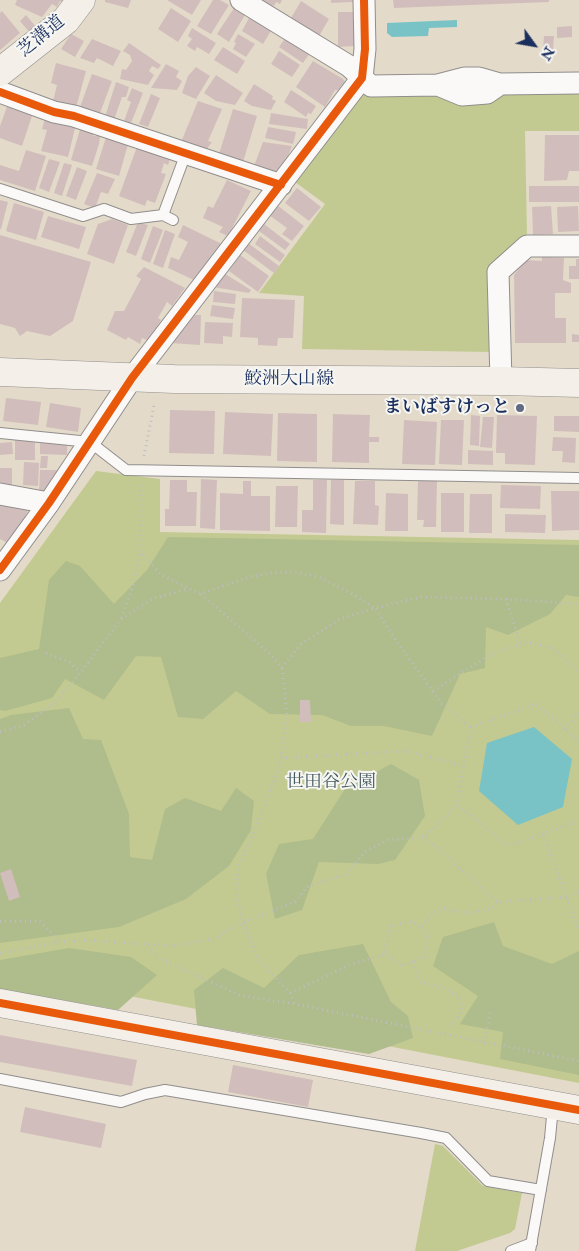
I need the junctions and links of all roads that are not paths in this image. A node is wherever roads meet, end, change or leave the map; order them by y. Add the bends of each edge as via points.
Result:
1 (81, 0) edge
2 (241, 0) edge
3 (364, 0) edge
4 (0, 72) edge
5 (362, 78) junction
6 (579, 83) edge
7 (0, 92) edge
8 (186, 153) junction
9 (281, 185) junction
10 (0, 190) edge
11 (163, 215) junction
12 (173, 220) dead end
13 (579, 246) edge
14 (0, 372) edge
15 (132, 378) junction
16 (502, 381) junction
17 (579, 383) edge
18 (0, 433) edge
19 (90, 442) junction
20 (579, 478) edge
21 (0, 494) edge
22 (49, 503) junction
23 (0, 570) edge
24 (0, 1003) edge
25 (0, 1079) edge
26 (566, 1108) edge
27 (541, 1190) junction
28 (531, 1247) edge
29 (511, 1251) edge

1 - 4 street, 芝溝道 via 66,20
2 - 5 street via 349,66
3 - 5 street
5 - 6 street via 371,86 438,85 465,78 500,84
5 - 9 street
7 - 8 street
8 - 9 street
8 - 11 lane
9 - 15 street
10 - 11 lane via 83,216 104,209 131,219
11 - 12 lane
13 - 16 street via 527,246 498,272
14 - 15 street, 鮫洲大山線
15 - 16 street, 鮫洲大山線
15 - 19 street
16 - 17 street, 鮫洲大山線
18 - 19 lane
19 - 20 lane via 126,470
19 - 22 street
21 - 22 street
22 - 23 street
24 - 26 street
25 - 27 lane via 121,1102 165,1090 446,1138 488,1181
26 - 27 lane via 550,1138
27 - 28 lane
28 - 29 lane

